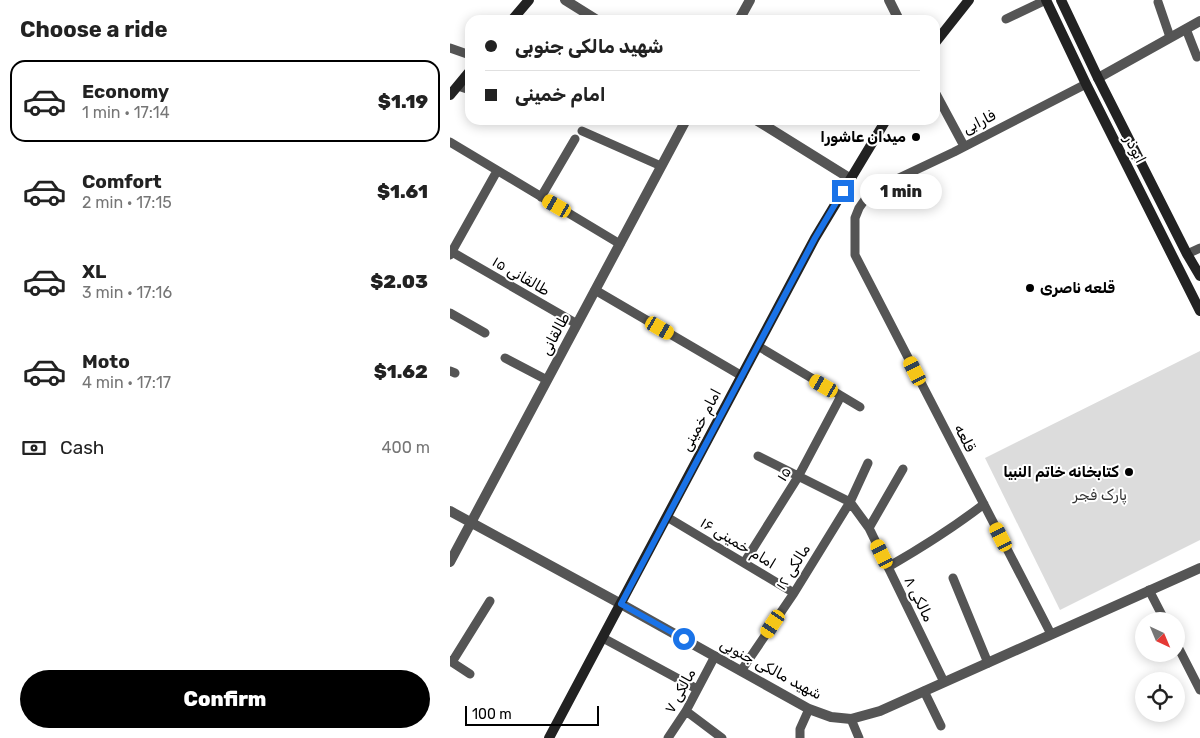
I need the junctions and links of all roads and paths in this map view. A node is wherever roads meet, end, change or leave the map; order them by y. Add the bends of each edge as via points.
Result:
1 (529, 0) edge
2 (565, 0) edge
3 (750, 0) edge
4 (889, 0) edge
5 (969, 0) edge
6 (1046, 0) edge
7 (1060, 0) edge
8 (1158, 2) dead end
9 (516, 15) edge
10 (589, 15) edge
11 (742, 15) edge
12 (896, 15) edge
13 (1006, 19) dead end
14 (1200, 21) edge
15 (1186, 29) junction
16 (940, 37) edge
17 (1170, 38) junction
18 (450, 48) edge
19 (465, 54) edge
20 (1197, 57) dead end
21 (465, 77) edge
22 (1098, 78) junction
23 (1086, 84) junction
24 (458, 86) junction
25 (465, 88) edge
26 (450, 95) edge
27 (940, 101) edge
28 (683, 125) edge
29 (764, 125) edge
30 (883, 125) edge
31 (582, 130) dead end
32 (575, 138) dead end
33 (450, 142) edge
34 (964, 146) junction
35 (661, 166) junction
36 (497, 171) junction
37 (851, 179) junction
38 (541, 197) junction
39 (620, 244) junction
40 (1200, 248) edge
41 (451, 253) edge
42 (1187, 254) junction
43 (855, 255) joint
44 (1200, 276) edge
45 (595, 290) junction
46 (1200, 311) edge
47 (450, 313) edge
48 (577, 324) junction
49 (485, 333) dead end
50 (758, 346) junction
51 (505, 358) dead end
52 (742, 376) junction
53 (548, 380) junction
54 (841, 396) junction
55 (860, 407) dead end
56 (758, 456) dead end
57 (868, 463) dead end
58 (904, 469) dead end
59 (798, 477) junction
60 (850, 502) junction
61 (984, 504) junction
62 (450, 511) edge
63 (667, 517) junction
64 (472, 523) junction
65 (869, 528) junction
66 (450, 562) edge
67 (744, 563) junction
68 (888, 567) junction
69 (1200, 568) edge
70 (953, 578) dead end
71 (1150, 590) junction
72 (794, 593) junction
73 (490, 601) dead end
74 (621, 604) junction
75 (1161, 612) edge
76 (1051, 634) junction
77 (603, 638) junction
78 (715, 656) junction
79 (451, 661) edge
80 (1185, 661) edge
81 (988, 662) junction
82 (741, 671) junction
83 (470, 674) dead end
84 (944, 682) junction
85 (697, 689) junction
86 (1200, 690) edge
87 (924, 691) junction
88 (809, 709) junction
89 (686, 711) junction
90 (851, 719) junction
91 (941, 726) dead end
92 (671, 737) edge
93 (549, 738) edge
94 (722, 738) edge
95 (800, 738) edge
96 (858, 738) edge

1 - 9 main road
2 - 10 street
3 - 11 street
4 - 12 street
5 - 16 main road
6 - 13 street
6 - 23 main road, ابوذر
7 - 22 main road, ابوذر
8 - 17 street
14 - 15 street
15 - 17 street
15 - 20 street
17 - 22 street
18 - 19 street
21 - 24 main road
22 - 42 main road, ابوذر
23 - 34 street, فارابی
23 - 46 main road, ابوذر
24 - 25 street
24 - 26 main road
27 - 34 street
28 - 35 street, طالقانی
29 - 37 street
30 - 37 main road, امام خمینی
31 - 35 street
32 - 38 street
33 - 36 street
34 - 43 street, فارابی via 884,185 866,198 855,218
35 - 39 street, طالقانی
36 - 38 street
36 - 41 street
37 - 50 main road, امام خمینی via 815,238
38 - 39 street
39 - 45 street, طالقانی
40 - 42 street
41 - 48 street, طالقانی ۱۵
42 - 44 main road, ابوذر
43 - 61 street, قلعه
45 - 48 street, طالقانی
45 - 52 street
47 - 49 street
48 - 53 street, طالقانی
50 - 52 main road, امام خمینی
50 - 54 street
51 - 53 street
52 - 63 main road, امام خمینی
53 - 64 street, طالقانی
54 - 55 street
54 - 59 street, ۱۵
56 - 59 street, مالکی ۸
57 - 60 street, مالکی ۱۲
58 - 65 street
59 - 60 street, مالکی ۸
59 - 67 street, ۱۵
60 - 65 street, مالکی ۸
60 - 72 street, مالکی ۱۲
61 - 68 street
61 - 76 street, قلعه
62 - 64 street, شهید مالکی جنوبی
63 - 67 street, امام خمینی ۱۶
63 - 74 main road, امام خمینی
64 - 66 street, طالقانی
64 - 74 street, شهید مالکی جنوبی
65 - 68 street, مالکی ۸
67 - 72 street, امام خمینی ۱۶
68 - 84 street, مالکی ۸
69 - 71 street, شهید مالکی جنوبی
70 - 81 street
71 - 75 street
71 - 76 street, شهید مالکی جنوبی
72 - 82 street, مالکی ۱۲
73 - 79 street
74 - 77 main road, امام خمینی
74 - 78 street, شهید مالکی جنوبی
76 - 81 street, شهید مالکی جنوبی
77 - 85 street
77 - 93 main road, امام خمینی
78 - 82 street, شهید مالکی جنوبی
78 - 85 street, مالکی ۷
79 - 83 street
80 - 86 street
81 - 84 street, شهید مالکی جنوبی
82 - 88 street, شهید مالکی جنوبی
84 - 87 street, شهید مالکی جنوبی
85 - 89 street, مالکی ۷
87 - 90 street, شهید مالکی جنوبی via 880,711
87 - 91 street
88 - 90 street, شهید مالکی جنوبی via 831,717
88 - 95 street via 800,729
89 - 92 street, مالکی ۷
89 - 94 street
90 - 96 street

